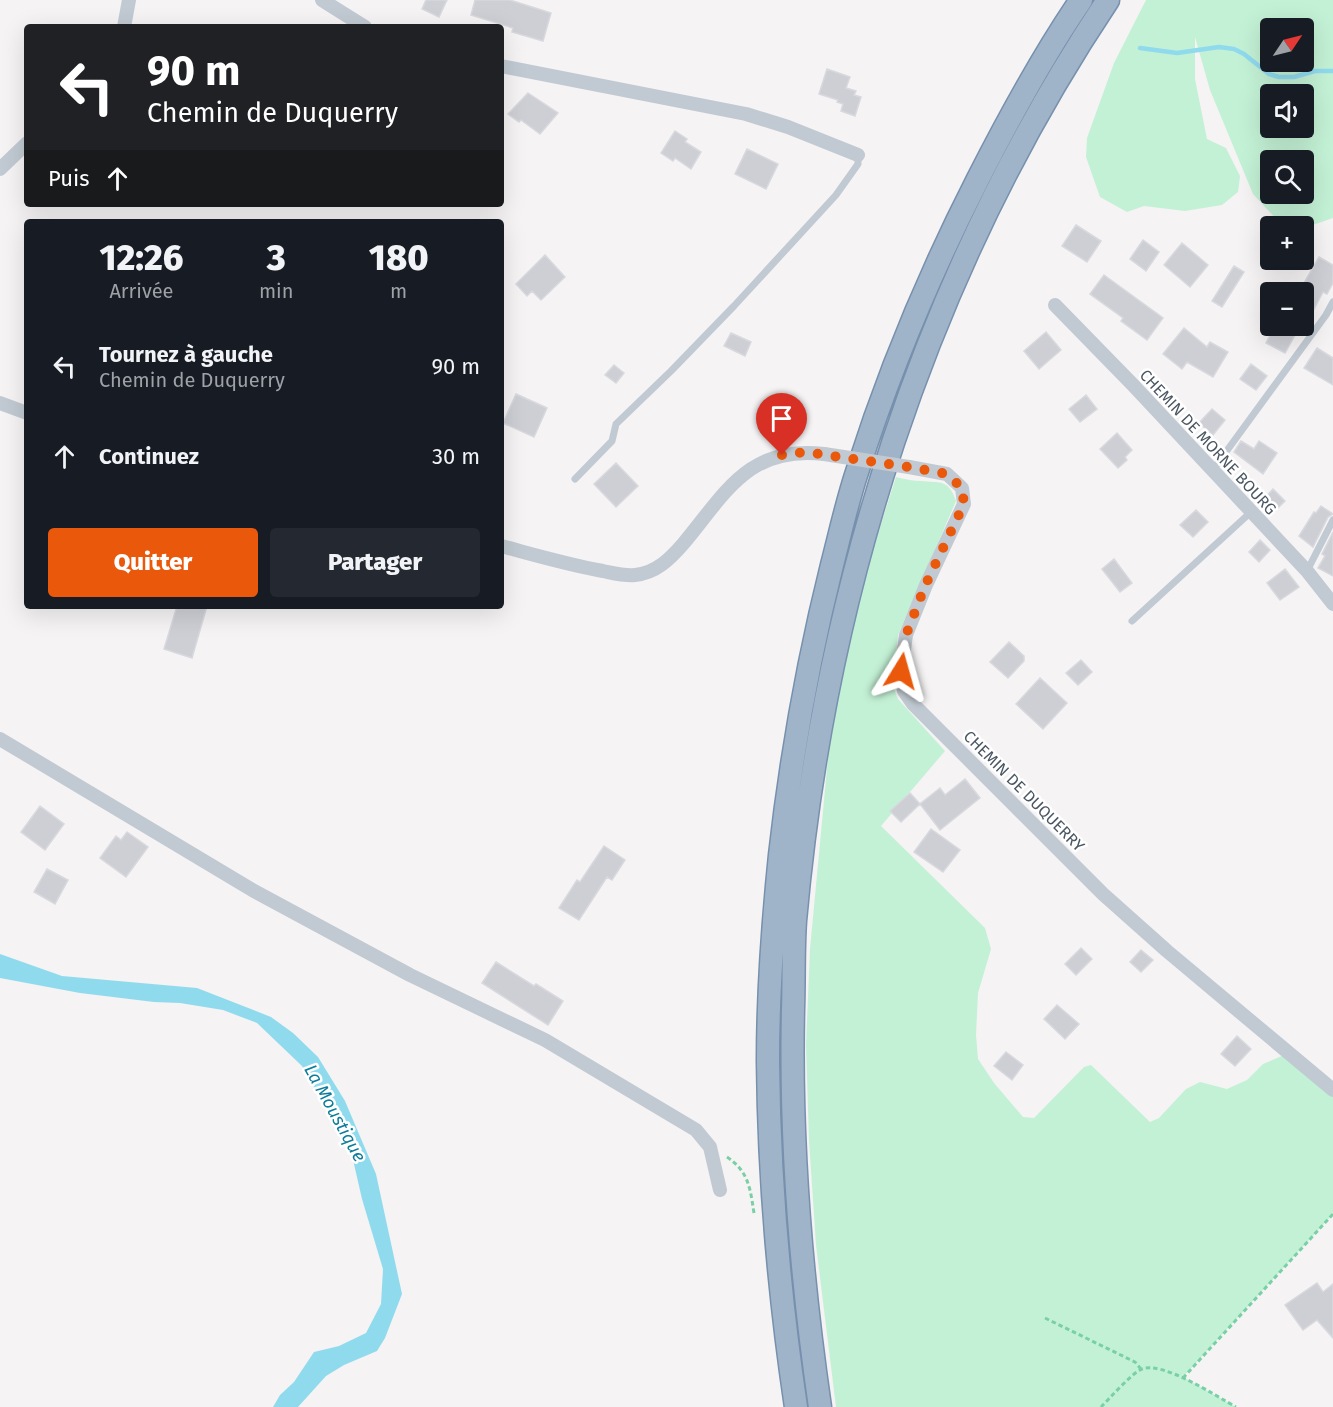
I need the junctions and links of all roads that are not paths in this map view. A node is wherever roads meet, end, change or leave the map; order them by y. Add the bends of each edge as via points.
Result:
1 (129, 0) edge
2 (322, 0) edge
3 (1081, 0) edge
4 (1108, 0) edge
5 (125, 24) edge
6 (360, 24) edge
7 (504, 67) edge
8 (24, 146) edge
9 (858, 155) joint
10 (0, 169) edge
11 (1333, 302) edge
12 (1055, 305) dead end
13 (0, 403) edge
14 (24, 412) edge
15 (1212, 471) junction
16 (575, 479) dead end
17 (1251, 512) junction
18 (1333, 520) edge
19 (504, 547) edge
20 (1307, 571) junction
21 (1333, 604) edge
22 (1132, 621) dead end
23 (0, 739) edge
24 (1333, 1090) edge
25 (720, 1190) dead end
26 (796, 1407) edge
27 (820, 1407) edge

1 - 5 street
2 - 6 street
3 - 26 highway via 1060,31 945,243 894,365 856,474 812,645 788,782 774,919 768,1060 773,1191 786,1342
4 - 27 highway via 1019,148 967,250 915,376 866,525 834,653 810,783 795,924 792,1059 797,1197
7 - 9 street via 746,114
8 - 10 street
9 - 16 lane via 858,164 836,195 734,306 616,424 612,441
11 - 15 lane
12 - 15 street, CHEMIN DE MORNE BOURG
13 - 14 street
15 - 17 street, CHEMIN DE MORNE BOURG
17 - 20 street, CHEMIN DE MORNE BOURG
17 - 22 lane
18 - 20 lane
19 - 24 street, CHEMIN DE DUQUERRY, bridge via 595,570 624,575 647,572 674,555 741,476 782,455 824,454 947,474 962,488 964,504 906,635 901,671 904,691 1103,894
20 - 21 street, CHEMIN DE MORNE BOURG
23 - 25 street via 254,891 410,975 545,1040 696,1130 710,1147

